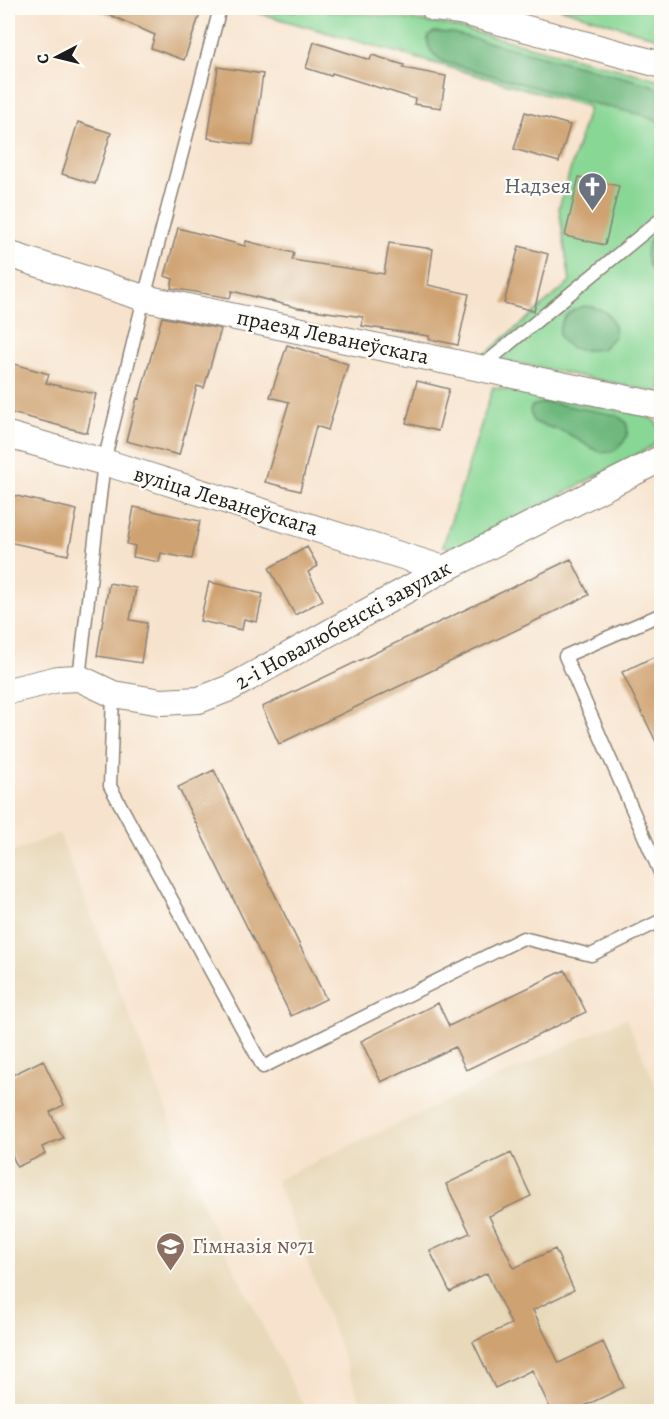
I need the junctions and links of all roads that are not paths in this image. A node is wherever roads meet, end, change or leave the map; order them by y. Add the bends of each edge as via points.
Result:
1 (220, 8) edge
2 (434, 8) edge
3 (456, 9) edge
4 (662, 65) edge
5 (662, 218) edge
6 (8, 254) edge
7 (144, 298) junction
8 (480, 368) junction
9 (662, 406) edge
10 (8, 435) edge
11 (662, 458) edge
12 (104, 462) junction
13 (444, 569) junction
14 (662, 614) edge
15 (79, 678) junction
16 (8, 692) edge
17 (113, 694) junction
18 (662, 877) edge
19 (662, 920) edge

1 - 7 lane
2 - 3 street
3 - 4 street
5 - 8 lane
6 - 7 street, праезд Леванеўскага
7 - 8 street, праезд Леванеўскага
7 - 12 lane
8 - 9 street, праезд Леванеўскага
10 - 12 street, вуліца Леванеўскага
11 - 13 street, 2-і Новалюбенскі завулак
12 - 13 street, вуліца Леванеўскага
12 - 15 lane
13 - 17 street, 2-і Новалюбенскі завулак via 230,688 199,700 161,702
14 - 18 lane via 565,656
15 - 16 street via 58,679
15 - 17 street, 2-і Новалюбенскі завулак
17 - 19 lane via 110,786 263,1067 524,938 591,955

